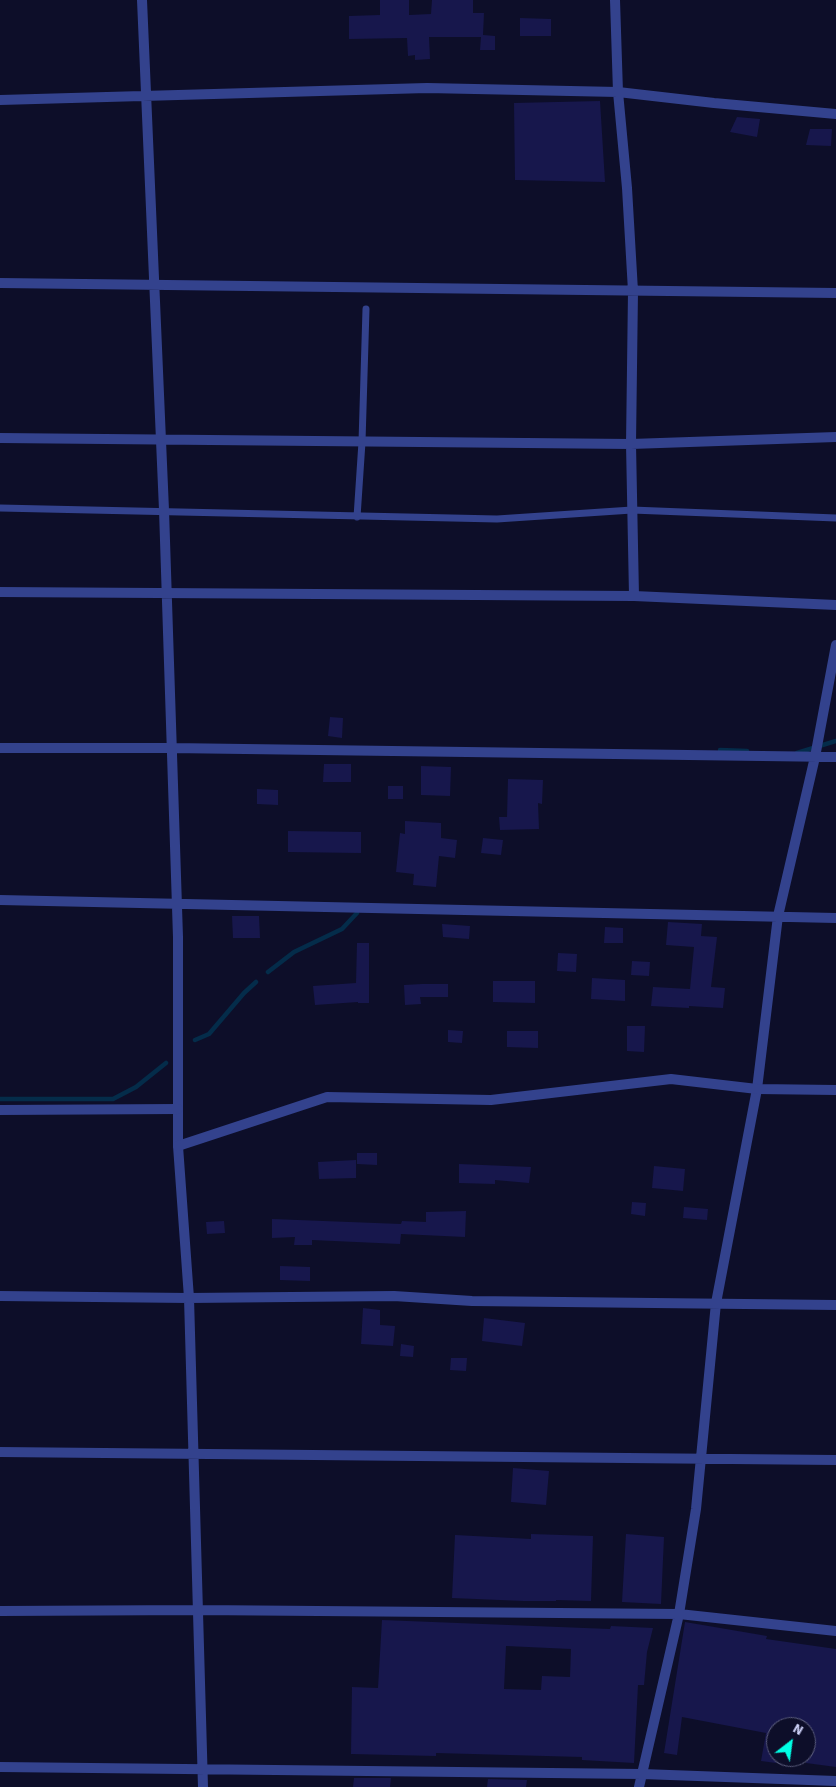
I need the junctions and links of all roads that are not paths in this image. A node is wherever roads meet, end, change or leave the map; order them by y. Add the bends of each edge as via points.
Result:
1 (142, 0) edge
2 (615, 0) edge
3 (618, 92) junction
4 (147, 96) junction
5 (0, 100) edge
6 (836, 114) edge
7 (0, 283) edge
8 (154, 286) junction
9 (633, 291) junction
10 (836, 293) edge
11 (366, 309) dead end
12 (836, 437) edge
13 (0, 438) edge
14 (160, 440) junction
15 (362, 442) junction
16 (631, 444) junction
17 (0, 508) edge
18 (164, 510) junction
19 (632, 510) junction
20 (357, 517) junction
21 (836, 518) edge
22 (0, 592) edge
23 (165, 594) junction
24 (634, 596) junction
25 (836, 605) edge
26 (836, 645) edge
27 (0, 748) edge
28 (171, 748) junction
29 (814, 757) junction
30 (836, 757) edge
31 (0, 900) edge
32 (177, 903) junction
33 (778, 916) junction
34 (836, 918) edge
35 (757, 1089) junction
36 (836, 1090) edge
37 (178, 1109) junction
38 (0, 1110) edge
39 (178, 1146) junction
40 (0, 1296) edge
41 (189, 1298) junction
42 (716, 1303) junction
43 (836, 1305) edge
44 (0, 1452) edge
45 (192, 1454) junction
46 (701, 1459) junction
47 (836, 1460) edge
48 (198, 1610) junction
49 (0, 1611) edge
50 (679, 1614) junction
51 (836, 1631) edge
52 (0, 1767) edge
53 (203, 1769) junction
54 (642, 1774) junction
55 (836, 1781) edge
56 (203, 1787) edge
57 (639, 1787) edge

1 - 4 street
2 - 3 street
3 - 4 street via 427,88
3 - 6 street
3 - 9 street
4 - 5 street
4 - 8 street
7 - 8 street
8 - 9 street
8 - 14 street
9 - 10 street
9 - 16 street
11 - 15 lane
12 - 16 street
13 - 14 street
14 - 15 street
14 - 18 street
15 - 16 street
15 - 20 lane
16 - 19 street
17 - 18 lane
18 - 20 lane
18 - 23 street
19 - 20 lane via 497,519
19 - 21 lane
19 - 24 street
22 - 23 street
23 - 24 street
23 - 28 street
24 - 25 street
26 - 29 street
27 - 28 street
28 - 29 street
28 - 32 street
29 - 30 street
29 - 33 street
31 - 32 street
32 - 33 street
32 - 37 street
33 - 34 street
33 - 35 street
35 - 36 street
35 - 39 street via 671,1079 491,1100 327,1097
35 - 42 street
37 - 38 street
37 - 39 street
39 - 41 street
40 - 41 street
41 - 42 street via 394,1296 472,1301
41 - 45 street
42 - 43 street
42 - 46 street
44 - 45 street
45 - 46 street
45 - 48 street
46 - 47 street
46 - 50 street
48 - 49 street
48 - 50 street
48 - 53 street
50 - 51 street
50 - 54 street
52 - 53 street
53 - 54 street
53 - 56 street
54 - 55 street
54 - 57 street

